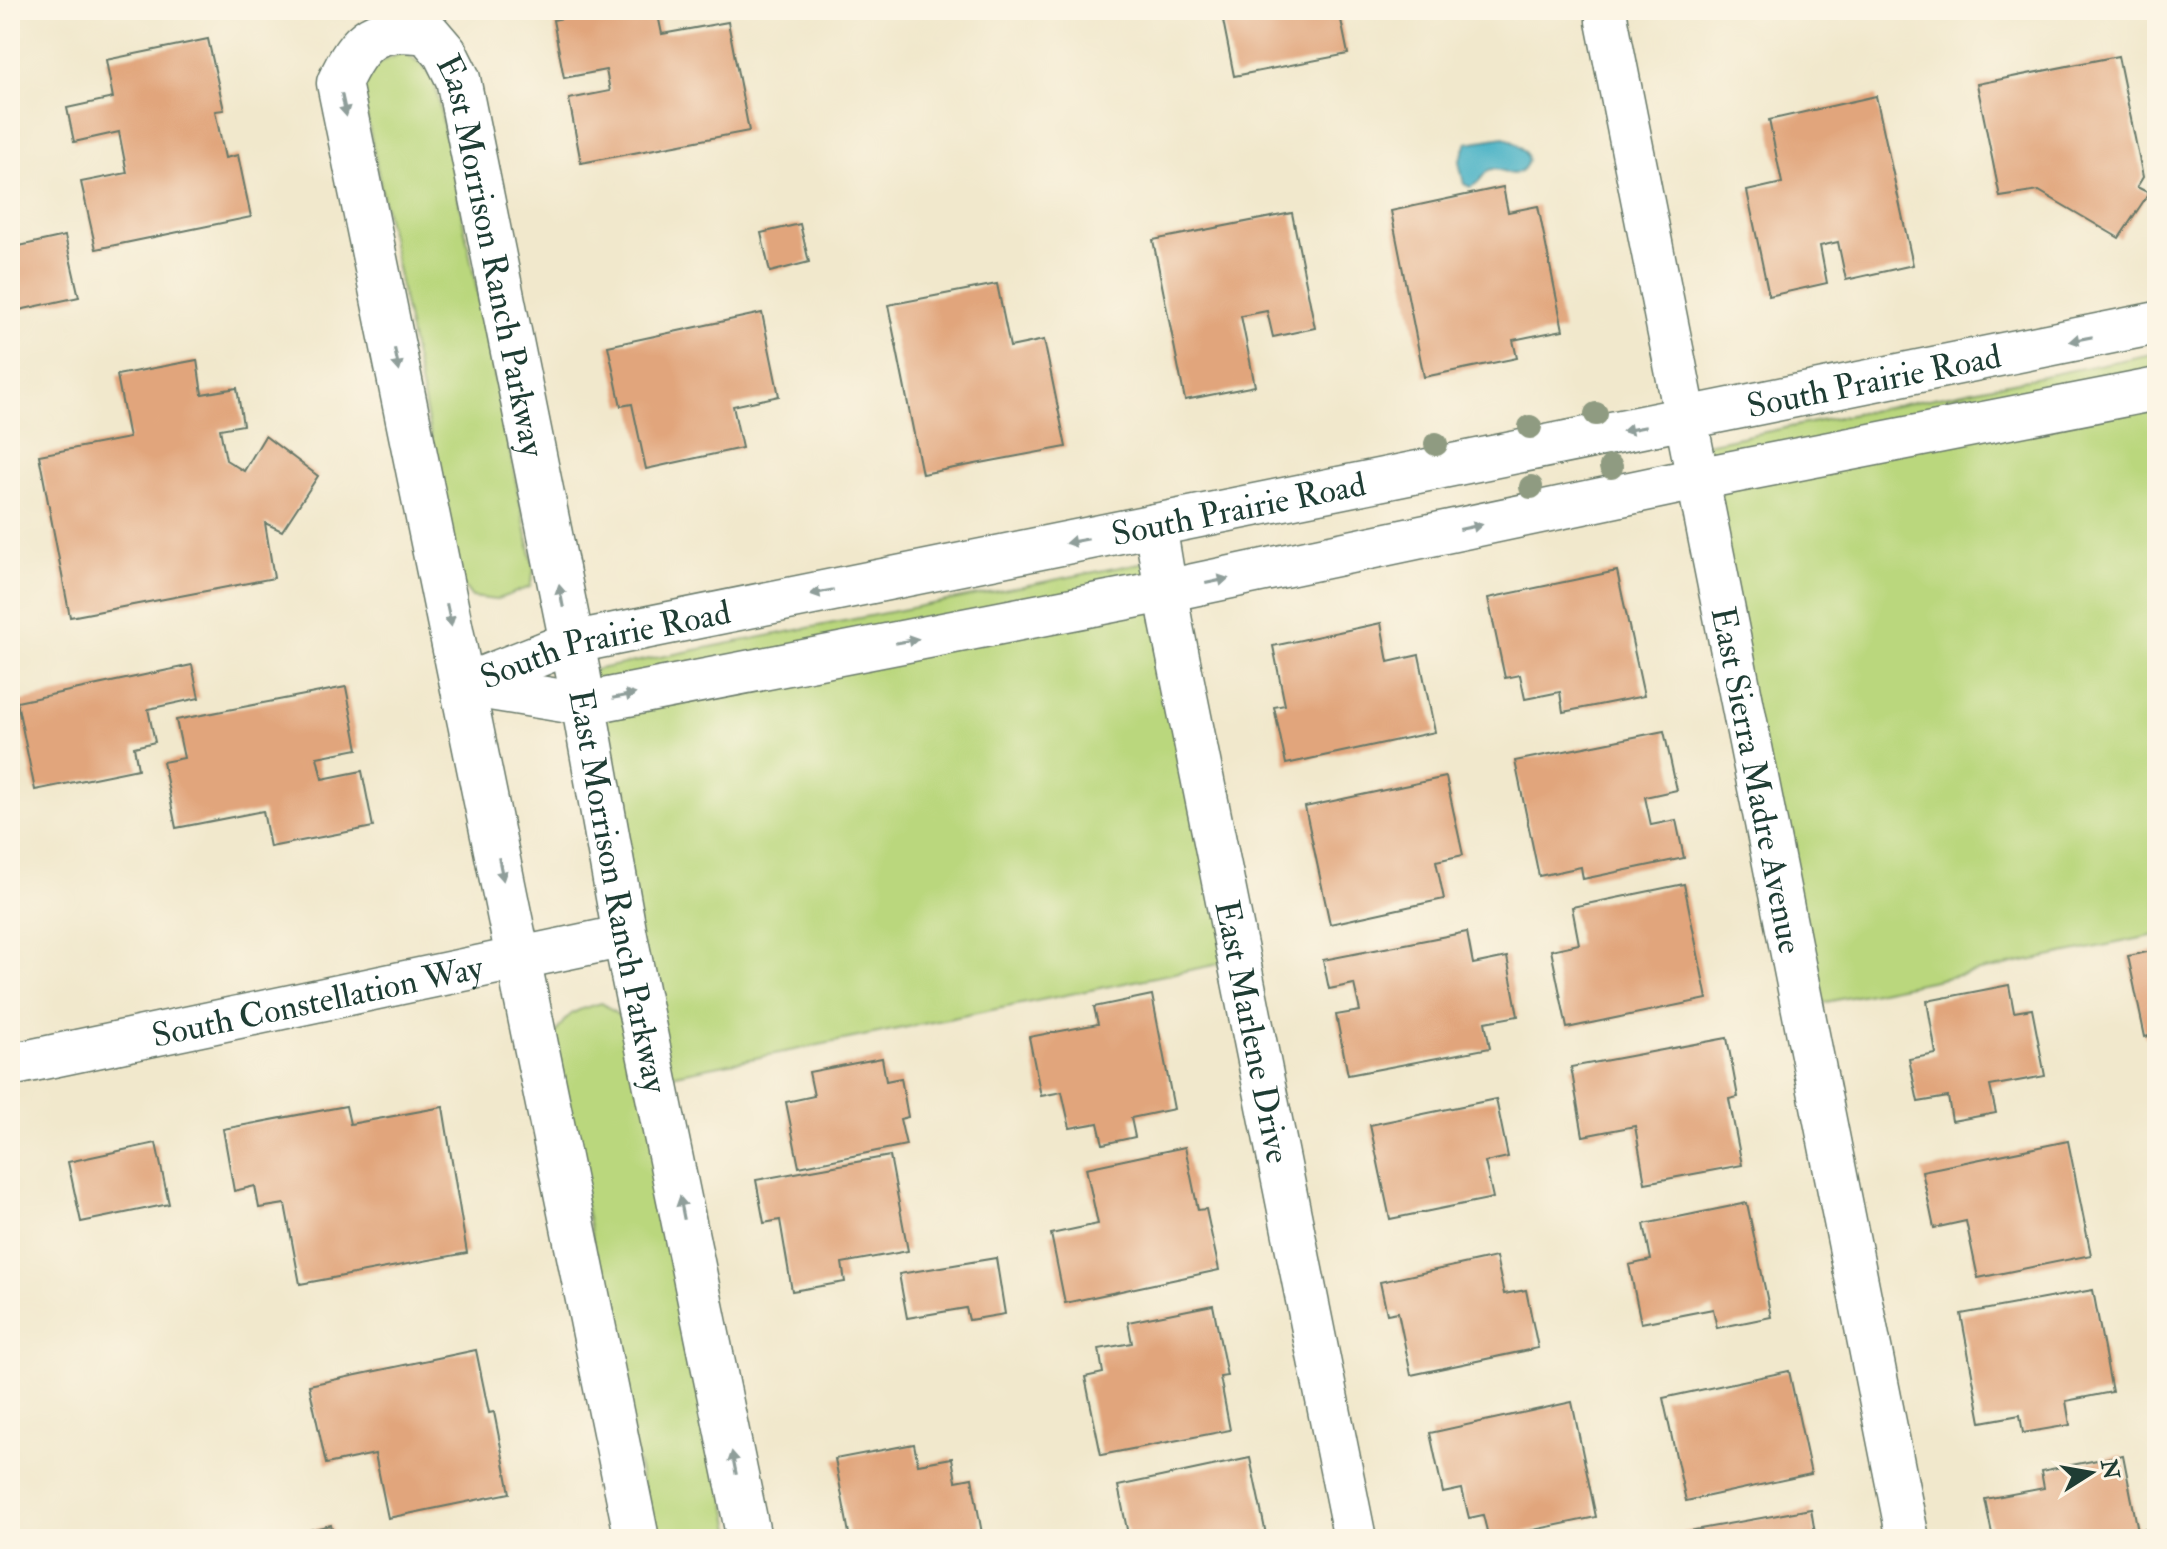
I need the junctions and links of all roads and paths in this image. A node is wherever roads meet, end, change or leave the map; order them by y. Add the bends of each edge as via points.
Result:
1 (1607, 21) dead end
2 (2157, 323) edge
3 (2157, 389) edge
4 (1686, 419) junction
5 (1697, 479) junction
6 (1155, 525) junction
7 (1165, 591) junction
8 (570, 643) junction
9 (464, 685) junction
10 (582, 704) junction
11 (625, 936) junction
12 (519, 958) junction
13 (10, 1065) edge
14 (637, 1539) edge
15 (749, 1539) edge
16 (1355, 1539) edge
17 (1908, 1539) edge

1 - 4 street, East Sierra Madre Avenue
2 -> 4 street, South Prairie Road
3 - 5 street, South Prairie Road
4 - 5 street, East Sierra Madre Avenue
4 -> 6 street, South Prairie Road
7 -> 5 street, South Prairie Road
5 - 17 street, East Sierra Madre Avenue
6 - 7 street, East Marlene Drive
6 -> 8 street, South Prairie Road
10 -> 7 street, South Prairie Road
7 - 16 street, East Marlene Drive
8 - 9 street, South Prairie Road
8 -> 9 street, East Morrison Ranch Parkway via 458,79 427,32 396,28 373,37 351,56 339,83
8 - 10 street, East Morrison Ranch Parkway
9 - 10 street, South Prairie Road
9 -> 12 street, East Morrison Ranch Parkway
10 - 11 street, East Morrison Ranch Parkway
11 - 12 street, South Constellation Way
15 -> 11 street, East Morrison Ranch Parkway
12 - 13 street, South Constellation Way
12 - 14 street, East Morrison Ranch Parkway

